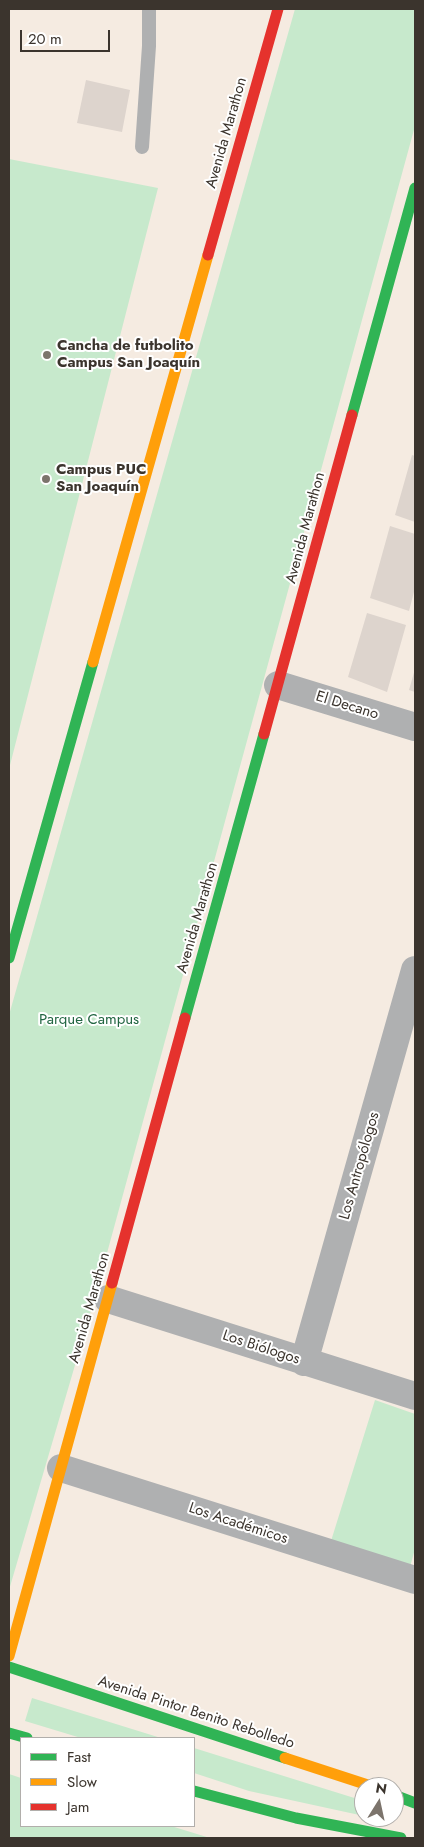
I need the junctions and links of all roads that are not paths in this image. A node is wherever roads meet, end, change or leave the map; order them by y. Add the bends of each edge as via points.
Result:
1 (149, 9) edge
2 (278, 9) edge
3 (142, 148) dead end
4 (415, 188) edge
5 (278, 685) junction
6 (415, 727) edge
7 (9, 958) edge
8 (415, 970) edge
9 (108, 1299) junction
10 (304, 1362) junction
11 (415, 1396) edge
12 (61, 1468) junction
13 (415, 1580) edge
14 (9, 1656) edge
15 (9, 1667) edge
16 (9, 1733) edge
17 (23, 1737) edge
18 (354, 1780) edge
19 (195, 1791) edge
20 (400, 1838) edge

1 - 3 lane
2 - 7 main road, Avenida Marathon
4 - 5 main road, Avenida Marathon
5 - 6 street, El Decano
5 - 9 main road, Avenida Marathon
8 - 10 street, Los Antropólogos
9 - 10 street, Los Biólogos
9 - 12 main road, Avenida Marathon
10 - 11 street, Los Biólogos
12 - 13 street, Los Académicos
12 - 14 main road, Avenida Marathon
15 - 18 main road, Avenida Pintor Benito Rebolledo
16 - 17 main road
19 - 20 main road via 314,1822

